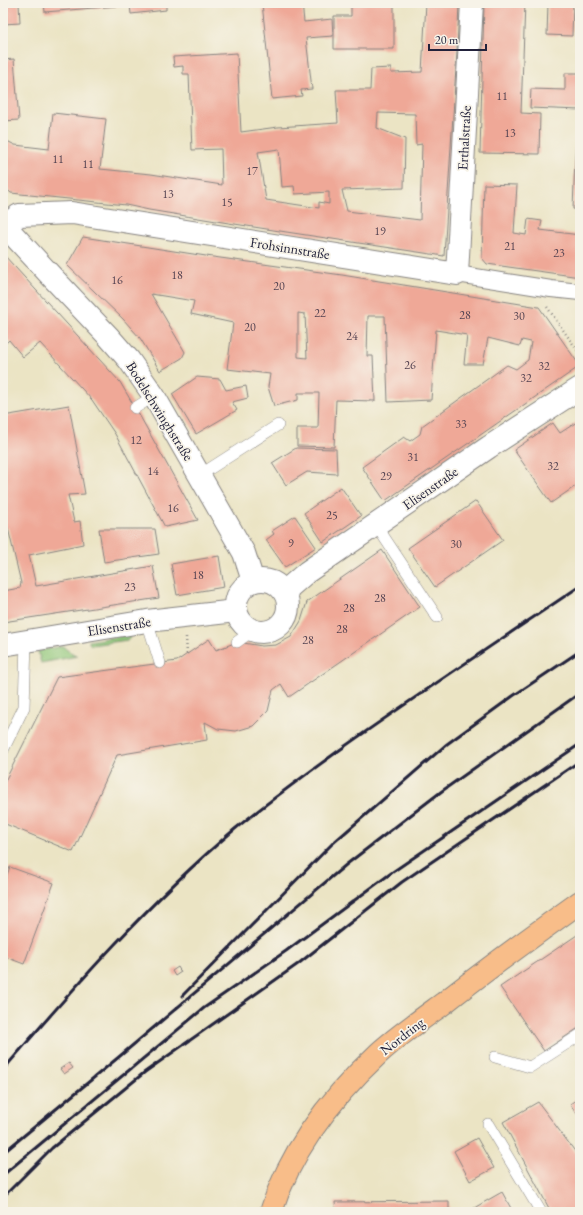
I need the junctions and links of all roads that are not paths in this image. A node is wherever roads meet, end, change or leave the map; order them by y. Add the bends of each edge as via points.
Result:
1 (472, 3) edge
2 (4, 225) edge
3 (457, 274) junction
4 (580, 292) edge
5 (580, 388) edge
6 (154, 396) junction
7 (136, 408) dead end
8 (278, 425) dead end
9 (200, 475) junction
10 (376, 525) junction
11 (253, 581) junction
12 (284, 592) junction
13 (236, 611) junction
14 (437, 617) dead end
15 (150, 631) junction
16 (26, 642) junction
17 (3, 645) edge
18 (160, 663) dead end
19 (3, 750) edge
20 (580, 902) edge
21 (580, 1035) edge
22 (495, 1057) dead end
23 (488, 1124) dead end
24 (271, 1212) edge
25 (541, 1212) edge

1 - 3 street, Erthalstraße
2 - 3 street, Frohsinnstraße via 19,215 72,213
2 - 6 street, Bodelschwinghstraße via 108,336 129,360
3 - 4 street, Frohsinnstraße
5 - 10 street, Elisenstraße
6 - 7 lane
6 - 9 street, Bodelschwinghstraße
8 - 9 lane
9 - 11 street, Bodelschwinghstraße via 244,553
10 - 12 street, Elisenstraße via 307,572
10 - 14 lane
11 - 12 street via 270,581
11 - 13 street via 239,593
12 - 13 street via 288,604 282,622 265,631 245,636
13 - 15 street, Elisenstraße
15 - 16 street, Elisenstraße
15 - 18 lane
16 - 17 street, Elisenstraße
16 - 19 lane via 24,707
20 - 24 main road, Nordring via 380,1052 345,1088 317,1124 293,1162
21 - 22 lane via 530,1067
23 - 25 lane

